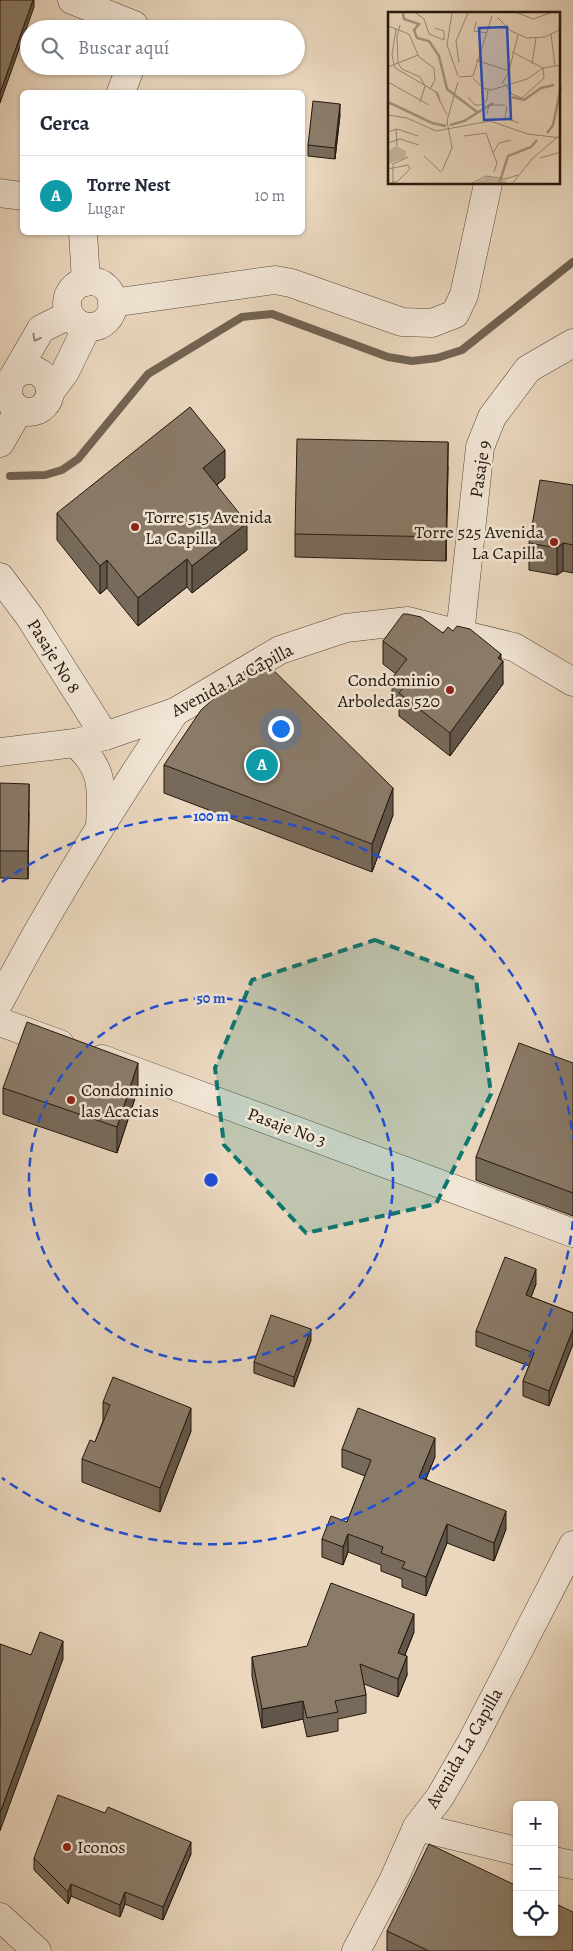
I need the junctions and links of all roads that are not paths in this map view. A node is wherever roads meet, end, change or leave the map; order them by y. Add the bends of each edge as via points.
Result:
1 (72, 0) edge
2 (122, 20) edge
3 (128, 75) edge
4 (123, 90) edge
5 (488, 185) edge
6 (0, 193) edge
7 (20, 196) edge
8 (83, 235) edge
9 (86, 282) junction
10 (112, 302) junction
11 (78, 321) junction
12 (573, 343) edge
13 (15, 374) junction
14 (50, 392) junction
15 (19, 410) junction
16 (0, 443) edge
17 (0, 577) edge
18 (460, 634) junction
19 (573, 682) edge
20 (175, 712) junction
21 (105, 736) junction
22 (75, 743) junction
23 (0, 752) edge
24 (100, 825) junction
25 (0, 1001) edge
26 (0, 1022) edge
27 (573, 1233) edge
28 (573, 1545) edge
29 (417, 1827) junction
30 (513, 1851) edge
31 (558, 1861) edge
32 (573, 1865) edge
33 (0, 1917) edge
34 (37, 1951) edge
35 (356, 1951) edge

1 - 2 street
3 - 4 street
5 - 10 street via 464,295 455,314 432,322 402,322 275,280
6 - 7 street
8 - 9 street
9 - 10 street via 102,285 108,290
9 - 11 street via 74,288 67,300
10 - 11 street via 107,318 95,326
11 -> 13 street via 41,329
11 - 14 street via 65,372
12 - 18 street, Pasaje 9 via 528,370 492,417 480,447
13 - 14 street via 28,370 41,373
13 - 15 street via 7,393 13,406
14 - 15 street via 40,409
15 - 16 street
17 - 21 street, Pasaje No 8 via 29,616
18 - 19 street, Avenida La Capilla via 514,647
18 - 20 street, Avenida La Capilla via 408,622 346,628 280,650
20 - 21 street, Avenida La Capilla
20 - 24 street
21 - 22 street, Avenida La Capilla
22 - 23 street, Avenida La Capilla
22 - 24 street via 86,752 101,781
24 - 25 street via 31,941
26 - 27 street, Pasaje No 3
28 - 29 street, Avenida La Capilla via 471,1743 440,1797
29 - 30 street
29 - 35 street, Avenida La Capilla
31 - 32 street
33 - 34 street

